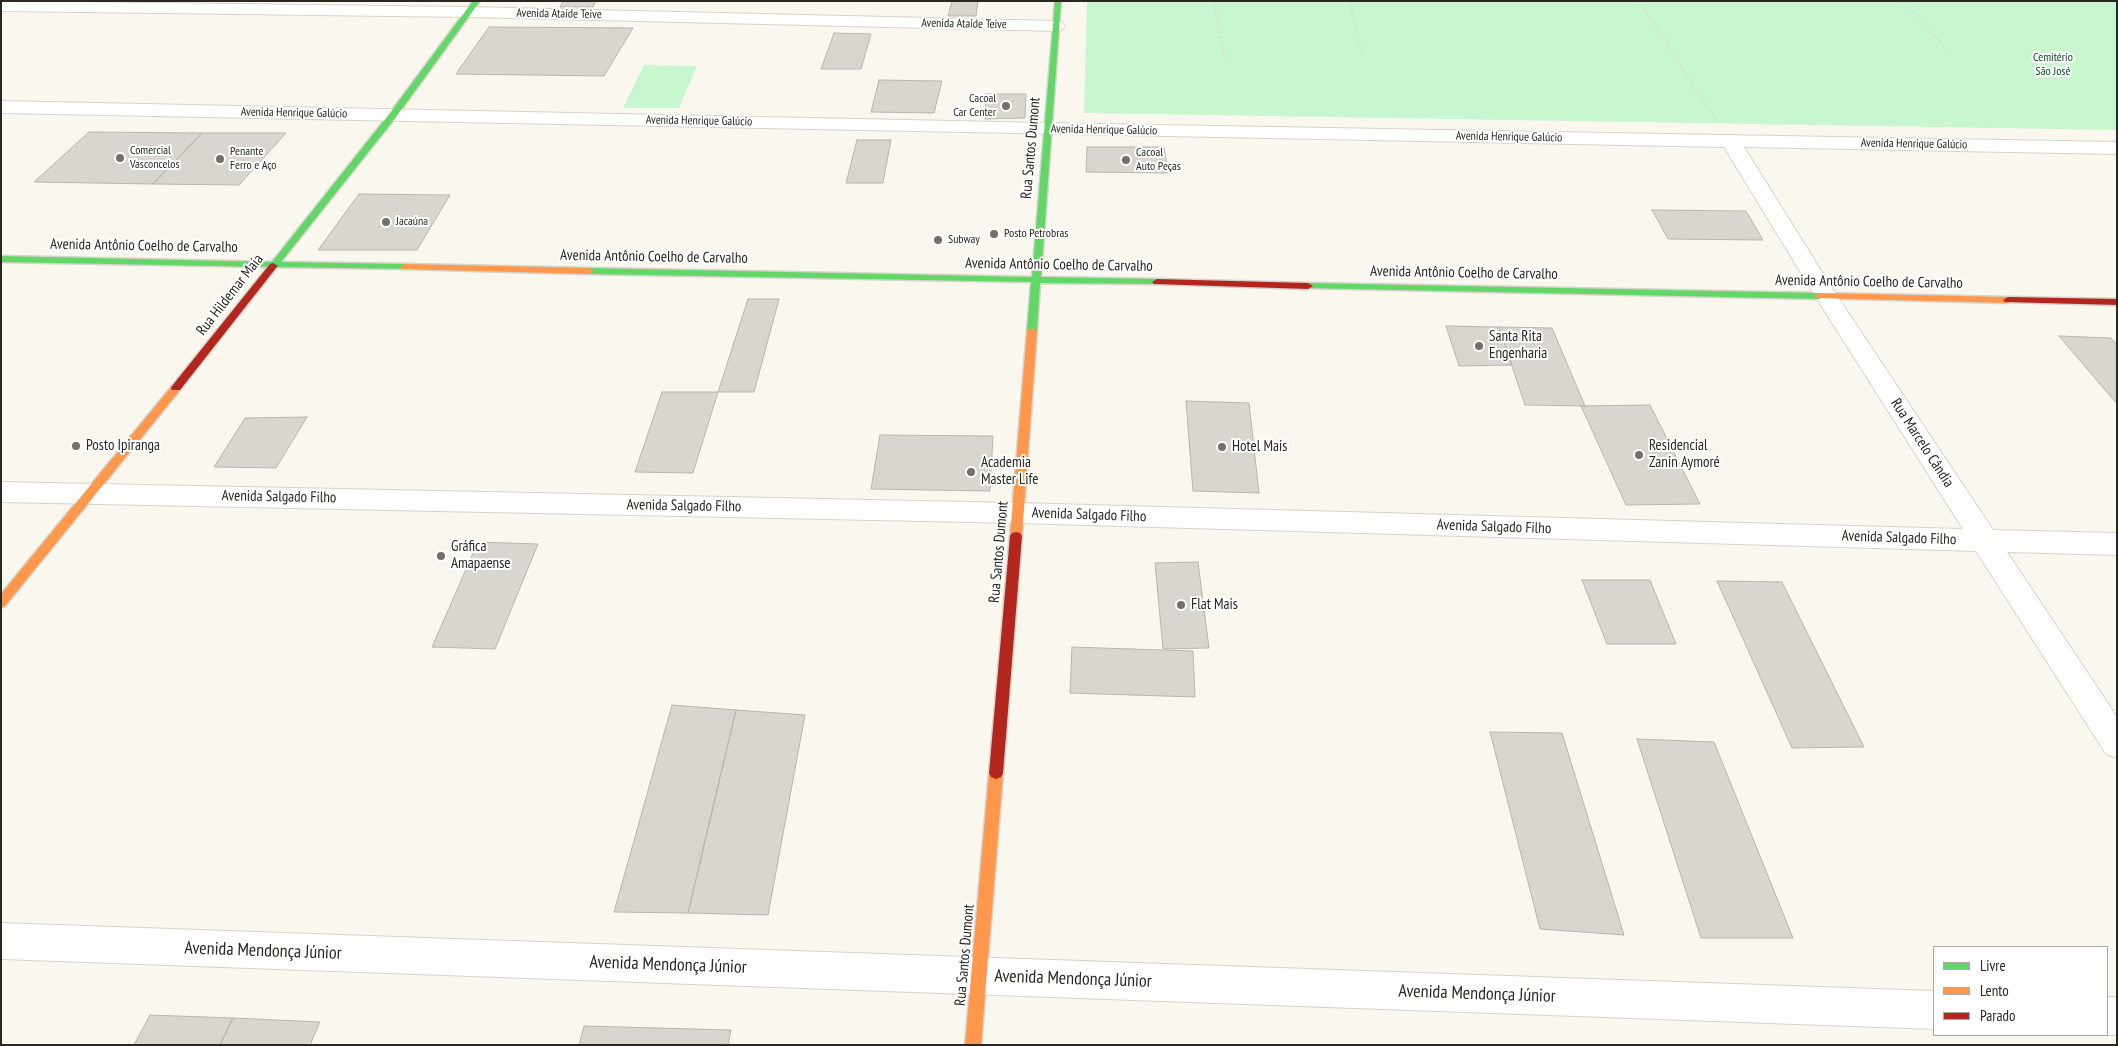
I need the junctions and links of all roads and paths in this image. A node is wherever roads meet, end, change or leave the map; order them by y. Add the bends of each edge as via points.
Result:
1 (1058, 1) edge
2 (1213, 1) edge
3 (1349, 1) edge
4 (1639, 1) edge
5 (1904, 1) edge
6 (470, 5) edge
7 (1, 6) edge
8 (360, 6) edge
9 (1056, 26) junction
10 (1948, 51) dead end
11 (1362, 54) dead end
12 (1224, 59) dead end
13 (1, 107) edge
14 (393, 115) junction
15 (1048, 129) junction
16 (1730, 141) junction
17 (2117, 148) edge
18 (1, 259) edge
19 (274, 264) junction
20 (1036, 279) junction
21 (1826, 296) junction
22 (2117, 302) edge
23 (1, 492) edge
24 (92, 493) junction
25 (1018, 513) junction
26 (1986, 541) junction
27 (2117, 544) edge
28 (1, 603) edge
29 (2117, 744) edge
30 (1, 942) edge
31 (978, 976) junction
32 (1933, 1010) edge
33 (973, 1045) edge

1 - 9 main road, Rua Santos Dumont
2 - 12 path
3 - 11 path
4 - 16 path
5 - 10 path
6 - 8 street, Avenida Ataíde Teive
6 - 9 street, Avenida Ataíde Teive
6 - 14 main road, Rua Hildemar Maia
7 - 8 street, Avenida Ataíde Teive
9 - 15 main road, Rua Santos Dumont
13 - 14 street, Avenida Henrique Galúcio
14 - 15 street, Avenida Henrique Galúcio
14 - 19 main road, Rua Hildemar Maia
15 - 16 street, Avenida Henrique Galúcio
15 - 20 main road, Rua Santos Dumont
16 - 17 street, Avenida Henrique Galúcio
16 - 21 street, Rua Marcelo Cândia
18 - 19 main road, Avenida Antônio Coelho de Carvalho
19 - 20 main road, Avenida Antônio Coelho de Carvalho
19 - 24 main road, Rua Hildemar Maia
20 - 21 main road, Avenida Antônio Coelho de Carvalho
20 - 25 main road, Rua Santos Dumont
21 - 22 main road, Avenida Antônio Coelho de Carvalho
21 - 26 street, Rua Marcelo Cândia
23 - 24 street, Avenida Salgado Filho
24 - 25 street, Avenida Salgado Filho
24 - 28 main road, Rua Hildemar Maia
25 - 26 street, Avenida Salgado Filho
25 - 31 main road, Rua Santos Dumont
26 - 27 street, Avenida Salgado Filho
26 - 29 street, Rua Marcelo Cândia
30 - 31 street, Avenida Mendonça Júnior
31 - 32 street, Avenida Mendonça Júnior
31 - 33 main road, Rua Santos Dumont

